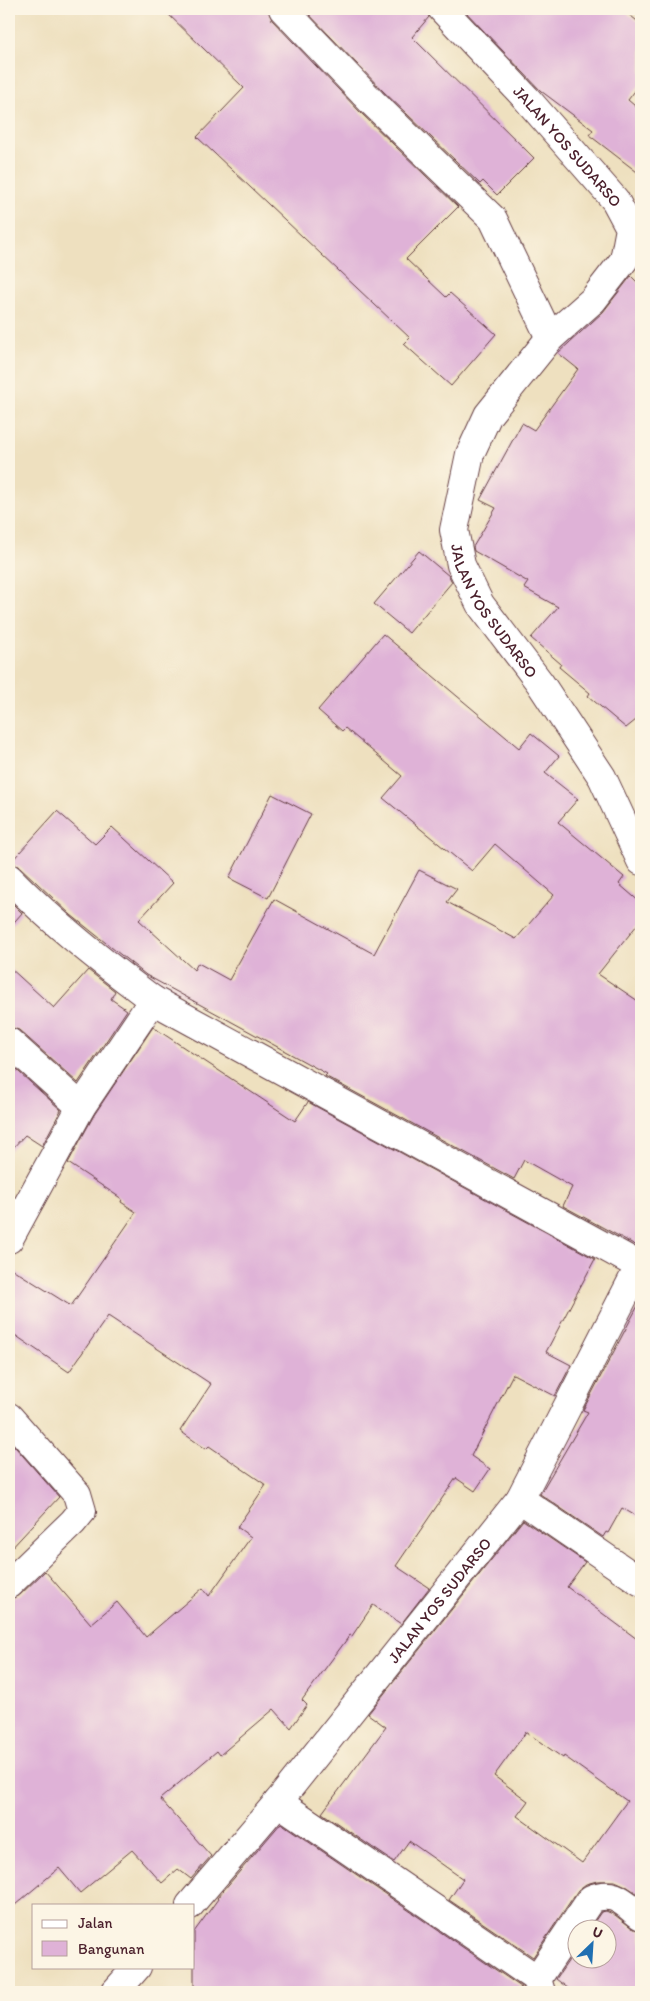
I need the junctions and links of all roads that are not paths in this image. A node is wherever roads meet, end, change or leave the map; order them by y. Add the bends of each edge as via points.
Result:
1 (283, 9) edge
2 (442, 9) edge
3 (636, 230) edge
4 (550, 338) junction
5 (641, 861) edge
6 (9, 878) edge
7 (153, 1000) junction
8 (9, 1042) edge
9 (81, 1107) junction
10 (9, 1239) edge
11 (641, 1265) edge
12 (9, 1417) edge
13 (520, 1499) junction
14 (641, 1582) edge
15 (9, 1584) edge
16 (278, 1802) junction
17 (191, 1904) edge
18 (641, 1916) edge
19 (136, 1968) edge
20 (539, 1986) edge
21 (115, 1992) edge

1 - 4 street via 492,220
2 - 3 street, JALAN YOS SUDARSO via 526,98 615,200
3 - 4 street, JALAN YOS SUDARSO via 624,260 593,300
4 - 5 street, JALAN YOS SUDARSO via 488,415 470,454 454,530 461,565 480,604 540,683 602,777
6 - 7 street via 84,948
7 - 9 street
7 - 11 street
8 - 9 street
9 - 10 street
11 - 13 street, JALAN YOS SUDARSO
12 - 15 street via 77,1494 82,1511
13 - 14 street
13 - 16 street, JALAN YOS SUDARSO
16 - 17 street, JALAN YOS SUDARSO
16 - 20 street
18 - 20 street via 617,1897 602,1894 592,1899
19 - 21 street

